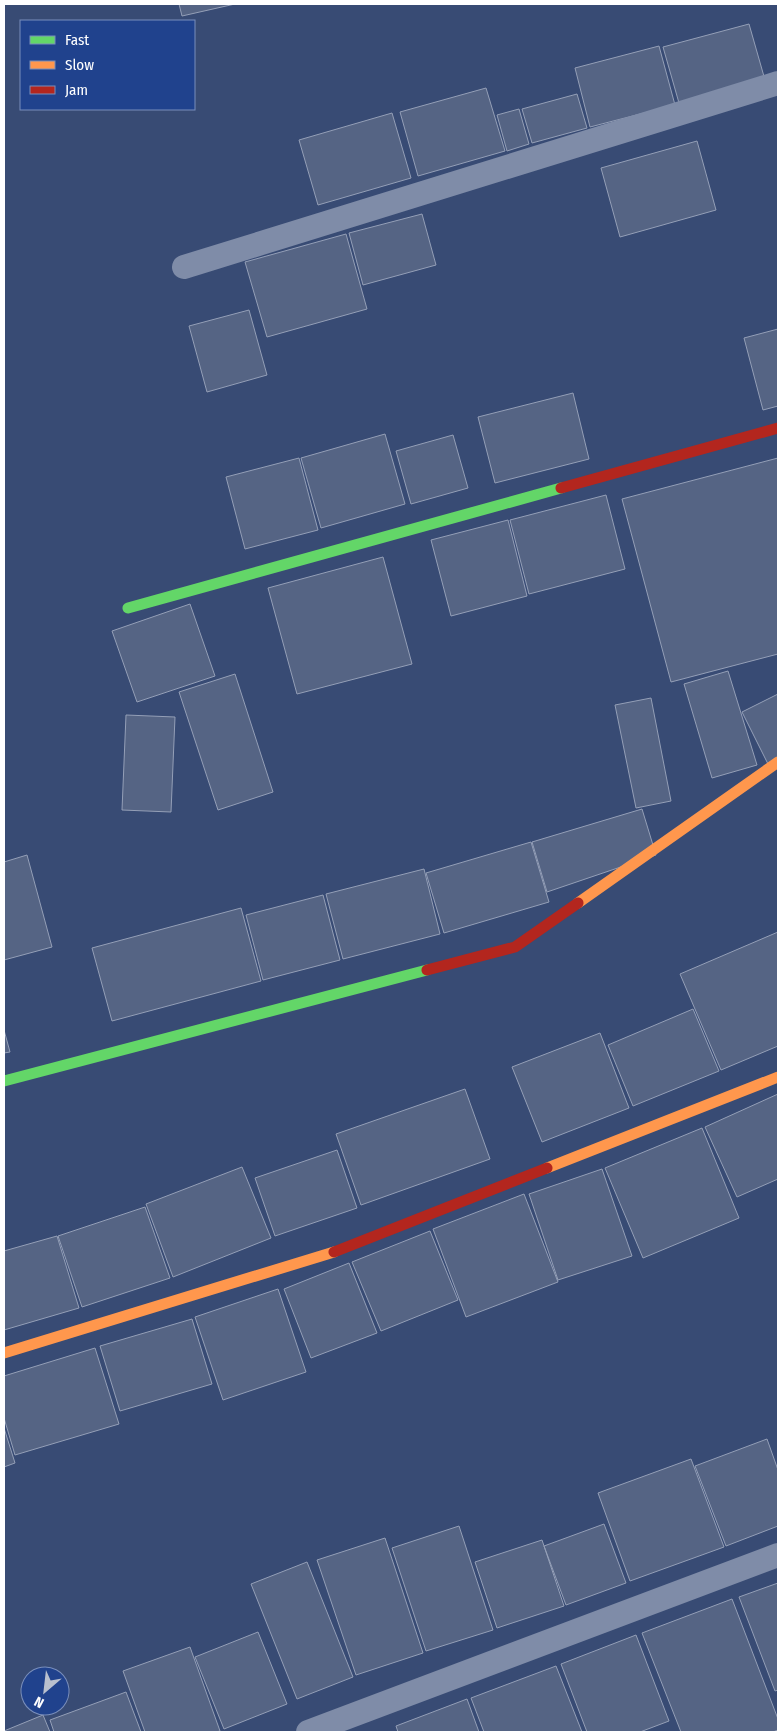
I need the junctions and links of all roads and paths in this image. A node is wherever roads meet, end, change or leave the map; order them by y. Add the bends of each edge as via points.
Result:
1 (778, 84) edge
2 (184, 267) dead end
3 (778, 428) edge
4 (128, 608) dead end
5 (778, 762) edge
6 (778, 1077) edge
7 (4, 1081) edge
8 (4, 1353) edge
9 (778, 1555) edge
10 (308, 1732) edge

1 - 2 street
3 - 4 street
5 - 7 street via 515,947
6 - 8 street via 324,1256
9 - 10 street

